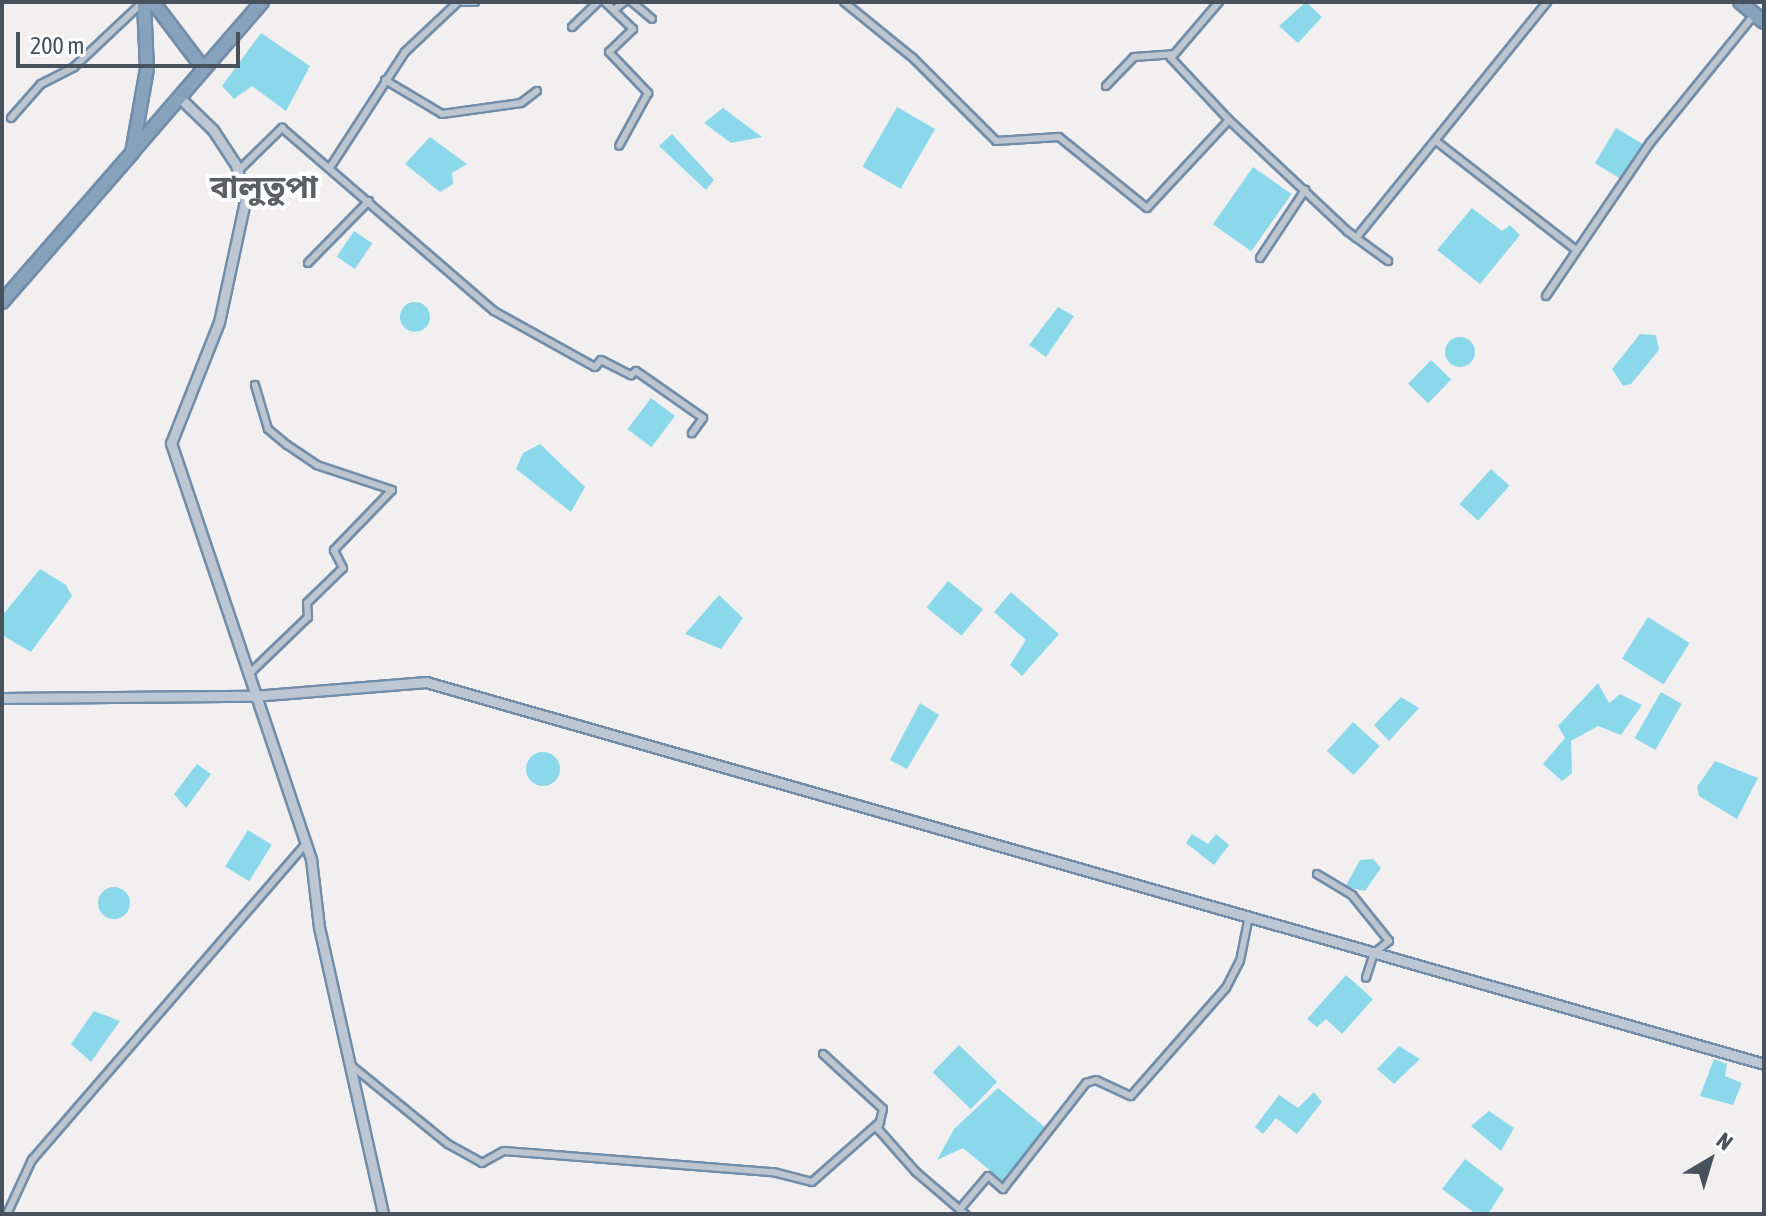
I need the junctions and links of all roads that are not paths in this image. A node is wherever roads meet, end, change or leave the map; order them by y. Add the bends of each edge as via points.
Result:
1 (144, 2) edge
2 (153, 2) edge
3 (262, 2) edge
4 (460, 2) edge
5 (475, 2) edge
6 (598, 2) edge
7 (605, 2) edge
8 (624, 2) edge
9 (632, 2) edge
10 (844, 2) edge
11 (1219, 2) edge
12 (1547, 2) edge
13 (1740, 2) edge
14 (614, 10) junction
15 (1759, 18) edge
16 (652, 19) dead end
17 (572, 27) dead end
18 (1173, 54) junction
19 (203, 68) junction
20 (385, 80) junction
21 (1106, 86) dead end
22 (537, 91) dead end
23 (180, 98) junction
24 (11, 118) dead end
25 (1229, 120) junction
26 (1436, 141) junction
27 (619, 146) dead end
28 (132, 153) junction
29 (331, 166) junction
30 (238, 171) junction
31 (1305, 190) junction
32 (369, 201) junction
33 (1356, 238) junction
34 (1576, 250) junction
35 (1260, 258) dead end
36 (1388, 261) dead end
37 (308, 263) dead end
38 (1546, 296) dead end
39 (2, 302) edge
40 (255, 385) dead end
41 (692, 433) dead end
42 (247, 677) junction
43 (253, 696) junction
44 (2, 698) edge
45 (307, 843) junction
46 (1317, 874) dead end
47 (1249, 916) junction
48 (1374, 953) junction
49 (1366, 978) dead end
50 (823, 1054) dead end
51 (1764, 1064) edge
52 (352, 1066) junction
53 (880, 1122) junction
54 (962, 1211) edge
55 (7, 1214) edge
56 (383, 1214) edge

1 - 24 street via 69,71 41,84
1 - 28 highway via 147,69
2 - 19 highway
3 - 19 highway
4 - 5 street
4 - 20 street via 421,33
6 - 17 street
7 - 14 street
8 - 14 street
9 - 16 street
10 - 25 street via 913,58 996,141 1059,137 1147,208
11 - 18 street
12 - 26 street
13 - 15 highway
14 - 27 street via 633,29 609,52 648,93
15 - 34 street via 1650,143
18 - 21 street via 1134,57
18 - 25 street via 1177,67
19 - 23 highway
20 - 22 street via 442,114 521,103
20 - 29 street
23 - 28 highway
23 - 30 street via 213,130
25 - 31 street
26 - 33 street
26 - 34 street
28 - 39 highway
29 - 30 street via 282,128
29 - 32 street
30 - 42 street via 245,201 219,322 171,443
31 - 33 street
31 - 35 street
32 - 37 street
32 - 41 street via 494,311 595,367 601,360 631,375 636,371 703,418
33 - 36 street
34 - 38 street
40 - 42 street via 268,429 287,445 317,465 392,490 334,550 343,568 307,603 308,617
42 - 43 street
43 - 44 street
43 - 45 street
43 - 47 street via 426,682
45 - 52 street
45 - 55 street via 32,1160
46 - 48 street via 1352,895 1389,941
47 - 48 street
47 - 54 street via 1240,961 1226,988 1131,1096 1096,1080 1086,1083 1003,1189 988,1176
48 - 49 street
48 - 51 street
50 - 53 street via 883,1109
52 - 53 street via 448,1144 482,1163 504,1151 773,1172 812,1182
52 - 56 street
53 - 54 street via 878,1129 916,1172

